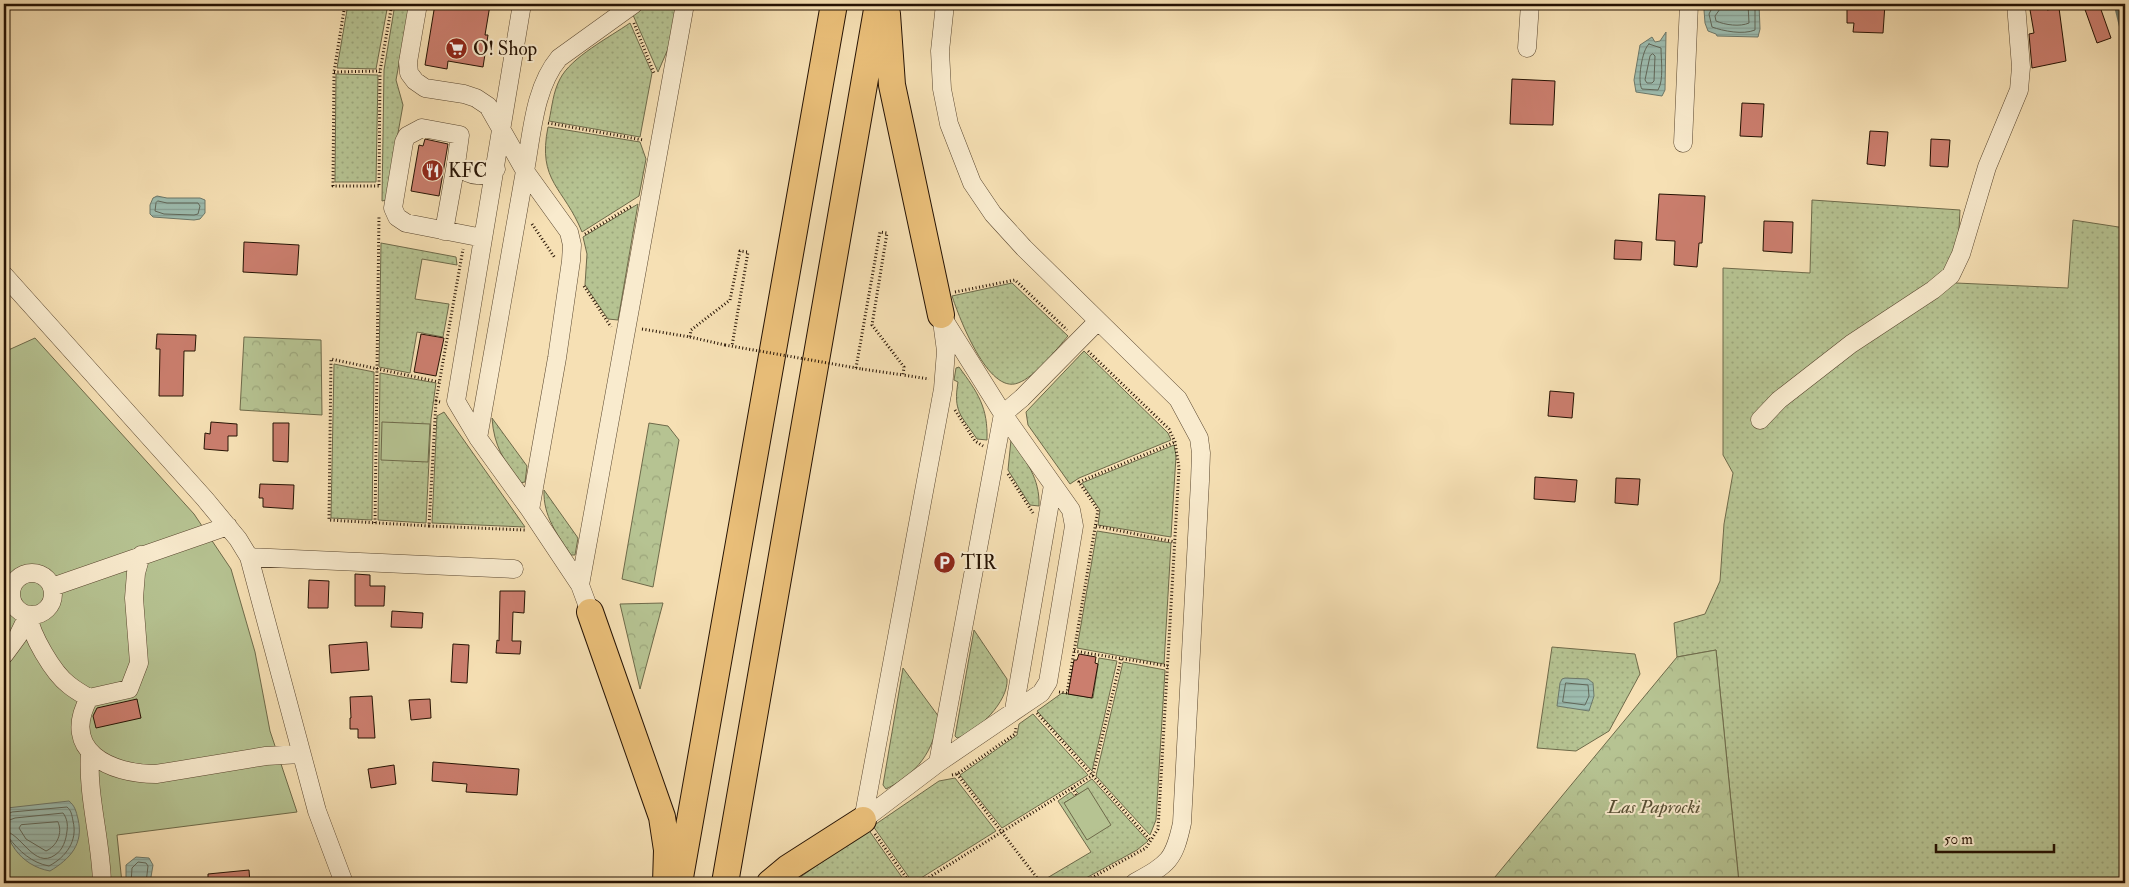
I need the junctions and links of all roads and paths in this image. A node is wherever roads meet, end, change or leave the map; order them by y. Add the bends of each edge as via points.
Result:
1 (345, 4) edge
2 (392, 4) edge
3 (418, 4) edge
4 (522, 4) edge
5 (685, 4) edge
6 (834, 4) edge
7 (878, 4) edge
8 (887, 4) edge
9 (945, 4) edge
10 (1530, 4) edge
11 (1689, 4) edge
12 (2016, 4) edge
13 (631, 6) edge
14 (1527, 48) dead end
15 (380, 71) junction
16 (334, 72) junction
17 (653, 80) dead end
18 (548, 115) dead end
19 (546, 123) junction
20 (502, 130) junction
21 (545, 132) dead end
22 (645, 132) dead end
23 (643, 140) junction
24 (1683, 143) dead end
25 (646, 149) dead end
26 (456, 164) junction
27 (496, 169) junction
28 (525, 171) junction
29 (379, 186) junction
30 (379, 194) dead end
31 (634, 204) dead end
32 (519, 205) junction
33 (379, 209) dead end
34 (444, 231) junction
35 (580, 234) dead end
36 (465, 235) junction
37 (483, 238) junction
38 (570, 269) junction
39 (4, 275) edge
40 (945, 304) junction
41 (628, 317) junction
42 (1098, 321) junction
43 (1074, 336) dead end
44 (690, 337) junction
45 (732, 346) junction
46 (1084, 347) dead end
47 (856, 368) junction
48 (377, 369) junction
49 (903, 375) junction
50 (439, 382) junction
51 (944, 389) junction
52 (436, 401) dead end
53 (1003, 414) junction
54 (1760, 420) dead end
55 (478, 438) junction
56 (996, 449) junction
57 (1006, 471) dead end
58 (1079, 482) dead end
59 (1053, 485) junction
60 (1074, 486) dead end
61 (530, 510) junction
62 (1048, 515) junction
63 (375, 523) junction
64 (228, 526) junction
65 (429, 526) dead end
66 (1096, 526) dead end
67 (1175, 542) junction
68 (142, 555) junction
69 (248, 557) junction
70 (514, 568) dead end
71 (9, 578) edge
72 (580, 584) junction
73 (52, 587) junction
74 (590, 612) joint
75 (28, 615) junction
76 (1074, 651) dead end
77 (4, 655) edge
78 (1121, 659) junction
79 (1168, 666) junction
80 (88, 698) junction
81 (1034, 709) dead end
82 (1014, 710) junction
83 (90, 752) junction
84 (301, 754) junction
85 (938, 763) junction
86 (956, 774) dead end
87 (1093, 775) junction
88 (1072, 788) junction
89 (1076, 796) dead end
90 (869, 826) junction
91 (1002, 832) junction
92 (1151, 841) junction
93 (102, 883) edge
94 (344, 883) edge
95 (666, 883) edge
96 (679, 883) edge
97 (725, 883) edge
98 (770, 883) edge
99 (910, 883) edge
100 (920, 883) edge
101 (1042, 883) edge
102 (1082, 883) edge
103 (1134, 883) edge

1 - 16 path
2 - 15 path
3 - 20 street via 409,73 425,88 464,94 482,101
4 - 20 street
5 - 41 street
6 - 96 highway
7 - 97 highway
8 - 40 highway via 892,85
9 - 42 street via 940,51 942,90 948,124 972,183 999,221
10 - 14 street
11 - 24 street
12 - 54 street via 2021,67 2019,90 1987,167 1961,254 1951,275 1851,344 1779,400
13 - 17 path via 655,71
13 - 28 street via 559,58 552,67 537,107
15 - 16 path
15 - 29 path
16 - 29 path via 333,186
18 - 19 path
19 - 21 path
19 - 23 path
20 - 27 street
20 - 28 street
22 - 23 path
23 - 25 path
26 - 27 street via 465,173 476,176
26 - 34 street
26 - 34 street via 460,135 422,128 407,136 404,142 394,213 406,223
27 - 37 street
28 - 32 street
28 - 38 street via 568,232 572,245
29 - 30 path
31 - 35 path via 580,237
32 - 38 path via 531,207 530,221 561,267
32 - 55 street
33 - 48 path
34 - 36 street
36 - 37 street
36 - 50 path
37 - 55 street via 456,401
38 - 41 path via 584,271 584,287 612,328 618,331 621,316
38 - 61 street
39 - 64 street
40 - 43 path via 1015,280
40 - 51 street
40 - 53 street
41 - 44 path via 638,319 636,328
41 - 72 street
42 - 53 street
42 - 103 street via 1178,399 1199,438 1201,453 1182,823 1176,848 1166,863
44 - 45 path, bridge
44 - 45 path via 691,330 730,300 740,251 748,252
45 - 47 path, bridge
46 - 67 path via 1173,436 1179,459
47 - 49 path, bridge
47 - 49 path via 880,232 887,233 872,325 904,368
48 - 50 path
48 - 63 path
48 - 63 path via 331,359 329,520
49 - 51 path via 934,380 933,388
50 - 52 path
51 - 56 path via 954,391 952,405 975,441
51 - 90 street
53 - 56 street
53 - 59 street
55 - 61 street
56 - 85 street
57 - 62 path via 1032,512
58 - 60 path
59 - 62 street
59 - 82 street via 1071,510 1074,526 1048,682 1041,693
61 - 72 street
62 - 82 street
63 - 65 path
64 - 68 street
64 - 69 street
66 - 67 path
67 - 79 path
68 - 73 street
68 - 80 street via 136,573 134,598 139,651 135,676 129,689
69 - 70 street
69 - 84 street
71 - 73 street via 34,572 46,577
71 - 75 street via 12,600 19,611
72 - 74 street
73 - 75 street via 53,598 47,610
74 - 95 highway via 662,817 667,850
75 - 77 street
75 - 80 street via 30,628 50,663 68,685
76 - 78 path
78 - 79 path
78 - 87 path
79 - 92 path via 1160,813 1158,828
80 - 83 street via 79,722 84,744
81 - 87 path
82 - 85 street
83 - 84 street via 110,765 141,774
83 - 93 street via 90,789 102,860
84 - 94 street via 317,811
85 - 90 street
86 - 91 path
87 - 88 path
87 - 92 path
88 - 89 path
88 - 91 path
90 - 98 highway via 788,868
90 - 99 path
91 - 100 path
91 - 101 path
92 - 102 path via 1140,852

